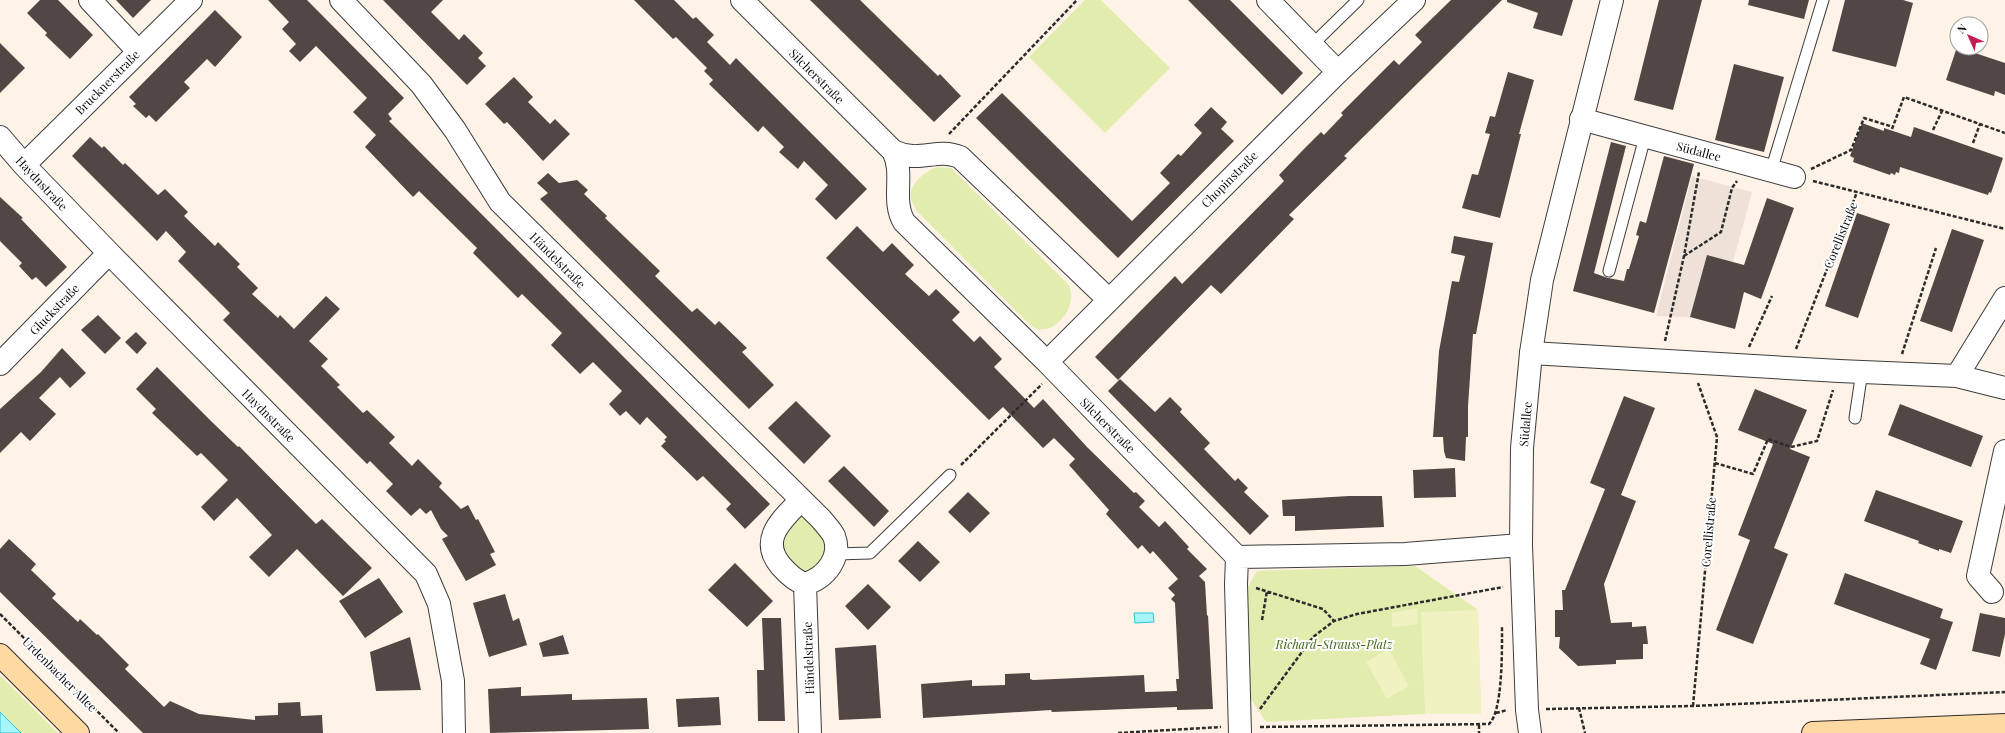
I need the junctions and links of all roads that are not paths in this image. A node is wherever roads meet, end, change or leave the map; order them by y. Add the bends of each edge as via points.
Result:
1 (90, 0) edge
2 (191, 0) edge
3 (340, 0) edge
4 (742, 0) edge
5 (1268, 0) edge
6 (1358, 0) edge
7 (1414, 0) edge
8 (1612, 0) edge
9 (1823, 0) edge
10 (1312, 45) junction
11 (138, 51) junction
12 (1338, 72) junction
13 (1581, 119) junction
14 (0, 137) edge
15 (1645, 137) junction
16 (893, 151) junction
17 (24, 165) junction
18 (1771, 171) junction
19 (1794, 177) road end
20 (109, 253) junction
21 (1609, 271) dead end
22 (2005, 298) edge
23 (1108, 299) junction
24 (1531, 353) junction
25 (0, 364) edge
26 (1051, 367) junction
27 (1862, 371) junction
28 (1957, 376) junction
29 (2005, 388) edge
30 (1855, 418) dead end
31 (2005, 451) edge
32 (950, 475) road end
33 (801, 500) junction
34 (1521, 545) junction
35 (836, 554) junction
36 (1238, 557) junction
37 (806, 584) junction
38 (1992, 592) dead end
39 (0, 655) edge
40 (2005, 725) edge
41 (1240, 730) edge
42 (78, 733) edge
43 (454, 733) edge
44 (810, 733) edge
45 (1530, 733) edge
46 (1812, 733) edge

1 - 11 street
2 - 11 street, Brucknerstraße
3 - 33 street, Händelstraße via 421,84 455,130 500,202
4 - 16 street, Silcherstraße
5 - 10 street
6 - 10 lane
7 - 12 street, Chopinstraße
8 - 13 street, Südallee
9 - 18 lane via 1794,105
10 - 12 street
11 - 17 street, Brucknerstraße
12 - 23 street, Chopinstraße
13 - 15 street, Südallee
13 - 24 street, Südallee via 1542,280
14 - 17 street, Haydnstraße
15 - 18 street, Südallee
15 - 21 lane
16 - 23 street, Silcherstraße via 908,157 947,154 960,157
16 - 26 street, Silcherstraße via 898,164 899,211 904,222
17 - 20 street, Haydnstraße
18 - 19 street, Südallee
20 - 25 street, Gluckstraße
20 - 43 street, Haydnstraße via 426,574 439,604 454,680
22 - 28 street
23 - 26 street, Chopinstraße
24 - 27 street
24 - 34 street, Südallee via 1522,448
26 - 36 street, Silcherstraße
27 - 28 street
27 - 30 lane
28 - 29 street
31 - 38 street via 1978,576
32 - 35 lane via 870,553
33 - 35 street, Händelstraße via 833,535
33 - 37 street via 776,528 771,543 774,556 785,571 795,580
34 - 36 street via 1405,554
34 - 45 street, Südallee
35 - 37 street via 825,572
36 - 41 street via 1236,584
37 - 44 street, Händelstraße
39 - 42 main road
40 - 46 main road

